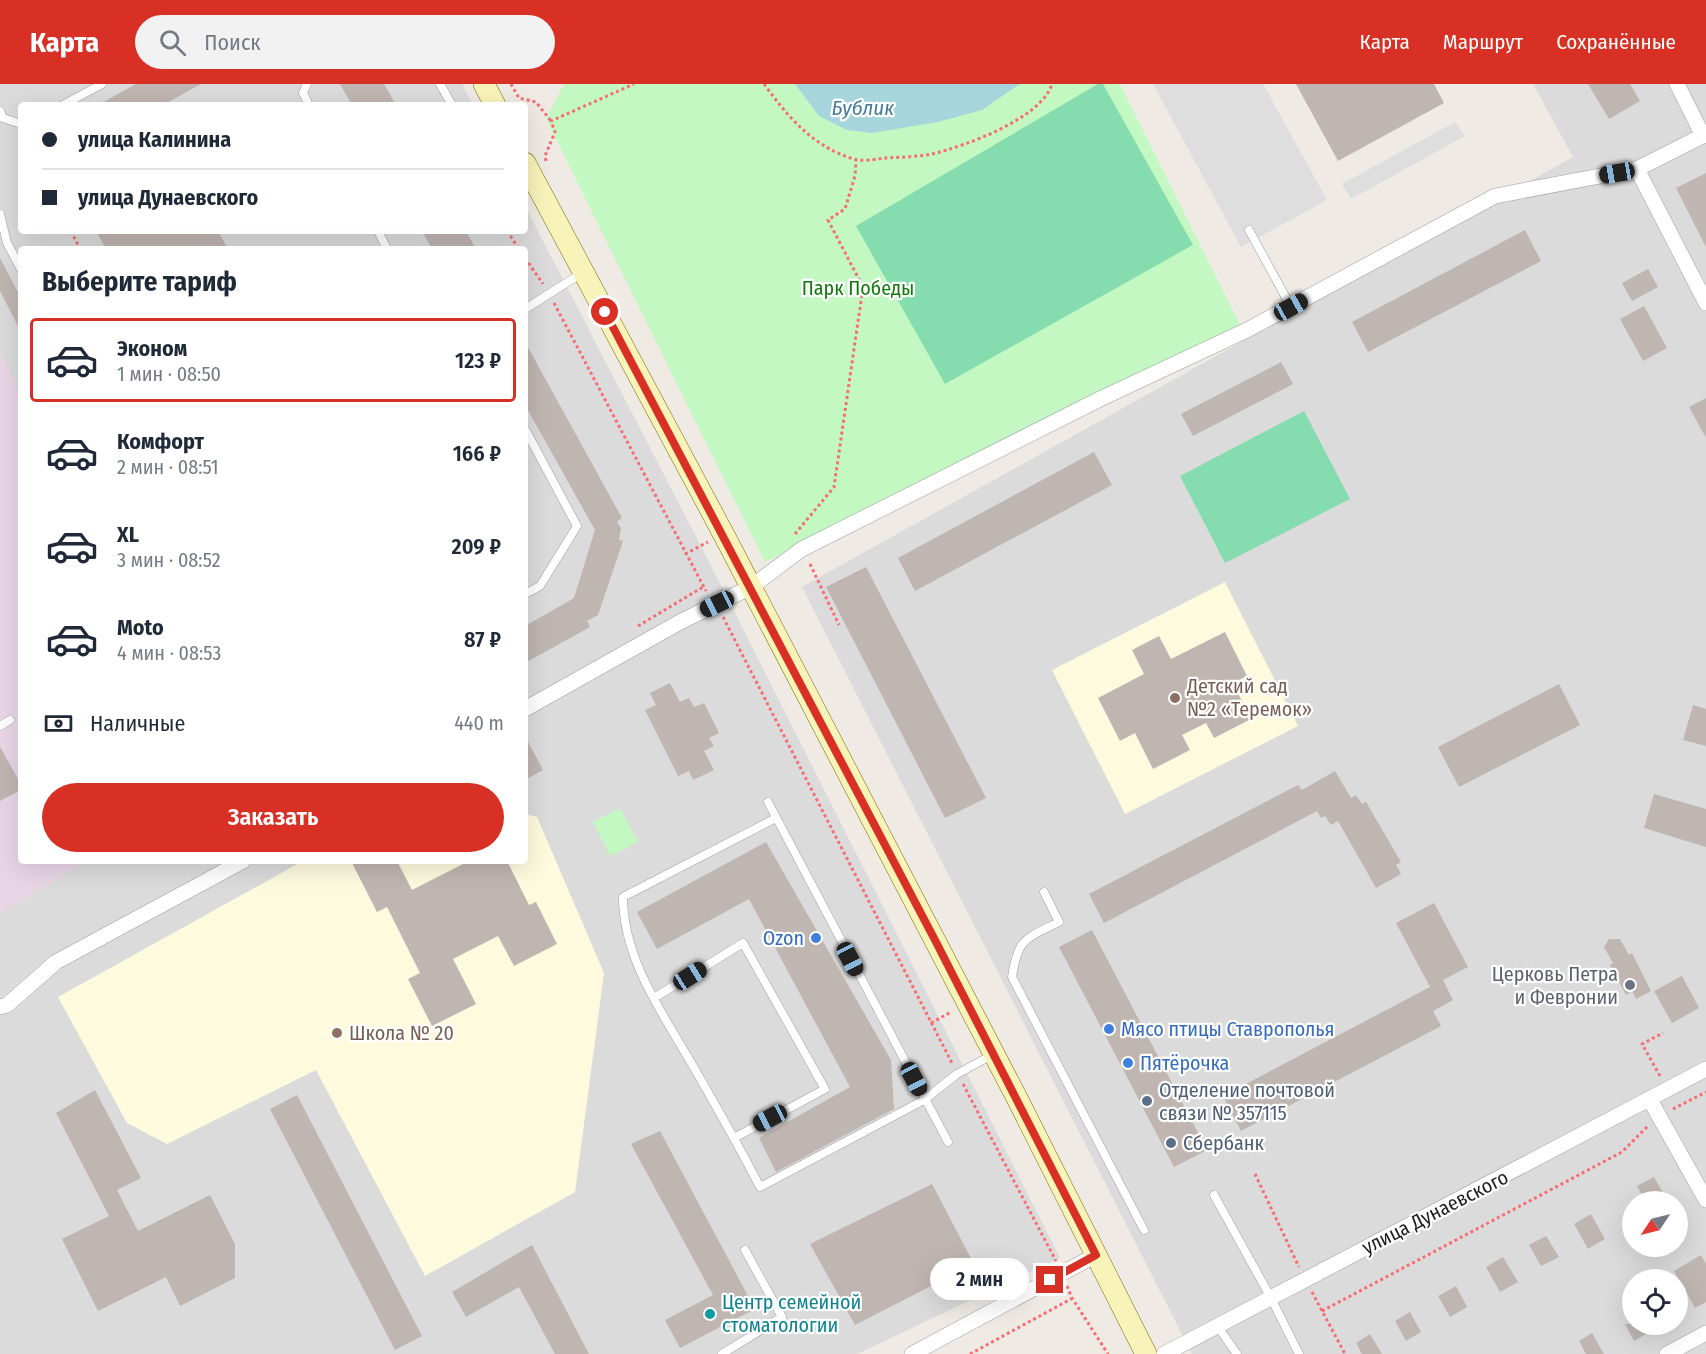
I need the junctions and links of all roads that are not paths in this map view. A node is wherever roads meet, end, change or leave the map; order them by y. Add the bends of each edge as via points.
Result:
1 (102, 84) edge
2 (307, 84) edge
3 (440, 84) edge
4 (484, 84) edge
5 (1677, 84) edge
6 (69, 102) edge
7 (308, 102) edge
8 (450, 102) edge
9 (493, 102) edge
10 (0, 111) edge
11 (18, 123) edge
12 (1705, 135) edge
13 (531, 165) edge
14 (1637, 169) junction
15 (0, 214) edge
16 (1249, 230) dead end
17 (18, 263) edge
18 (583, 272) junction
19 (1706, 303) edge
20 (528, 307) edge
21 (1291, 307) junction
22 (528, 435) edge
23 (751, 587) junction
24 (528, 592) edge
25 (528, 707) edge
26 (10, 720) dead end
27 (0, 726) edge
28 (768, 802) dead end
29 (776, 818) junction
30 (237, 864) edge
31 (1044, 892) dead end
32 (654, 998) junction
33 (0, 1007) edge
34 (993, 1054) junction
35 (1706, 1070) edge
36 (924, 1100) junction
37 (1650, 1100) junction
38 (734, 1138) junction
39 (948, 1142) dead end
40 (1214, 1196) dead end
41 (1706, 1200) edge
42 (1144, 1230) dead end
43 (745, 1250) dead end
44 (1096, 1255) junction
45 (1271, 1298) junction
46 (1218, 1327) junction
47 (1706, 1333) edge
48 (722, 1354) edge
49 (912, 1354) edge
50 (1146, 1354) edge
51 (1164, 1354) edge
52 (1238, 1354) edge
53 (1299, 1354) edge
54 (1668, 1354) edge

1 - 6 lane
2 - 7 lane via 303,93
3 - 8 lane
4 - 9 main road
5 - 12 street
10 - 11 lane via 3,118
12 - 14 street
13 - 18 main road
14 - 19 street
14 - 21 street via 1495,196
15 - 17 lane via 7,243
16 - 21 lane
18 - 20 lane
18 - 23 main road
21 - 23 street via 802,549
22 - 24 lane via 577,526 540,586
23 - 25 street
23 - 34 main road
26 - 27 lane
28 - 29 lane
29 - 32 lane via 623,897 623,922
29 - 36 lane
30 - 33 street via 56,962 8,1005
31 - 42 lane via 1059,922 1027,938 1016,951 1012,977
32 - 38 lane
32 - 38 lane via 743,943 825,1089
34 - 36 lane via 957,1074
34 - 44 main road
35 - 37 street, улица Дунаевского
36 - 38 lane via 760,1187
36 - 39 lane
37 - 41 street
37 - 45 street, улица Дунаевского
40 - 45 lane
43 - 48 lane via 782,1317
44 - 49 street
44 - 50 main road
45 - 46 street, улица Дунаевского
45 - 53 lane
46 - 51 street, улица Дунаевского
46 - 52 lane
47 - 54 street

